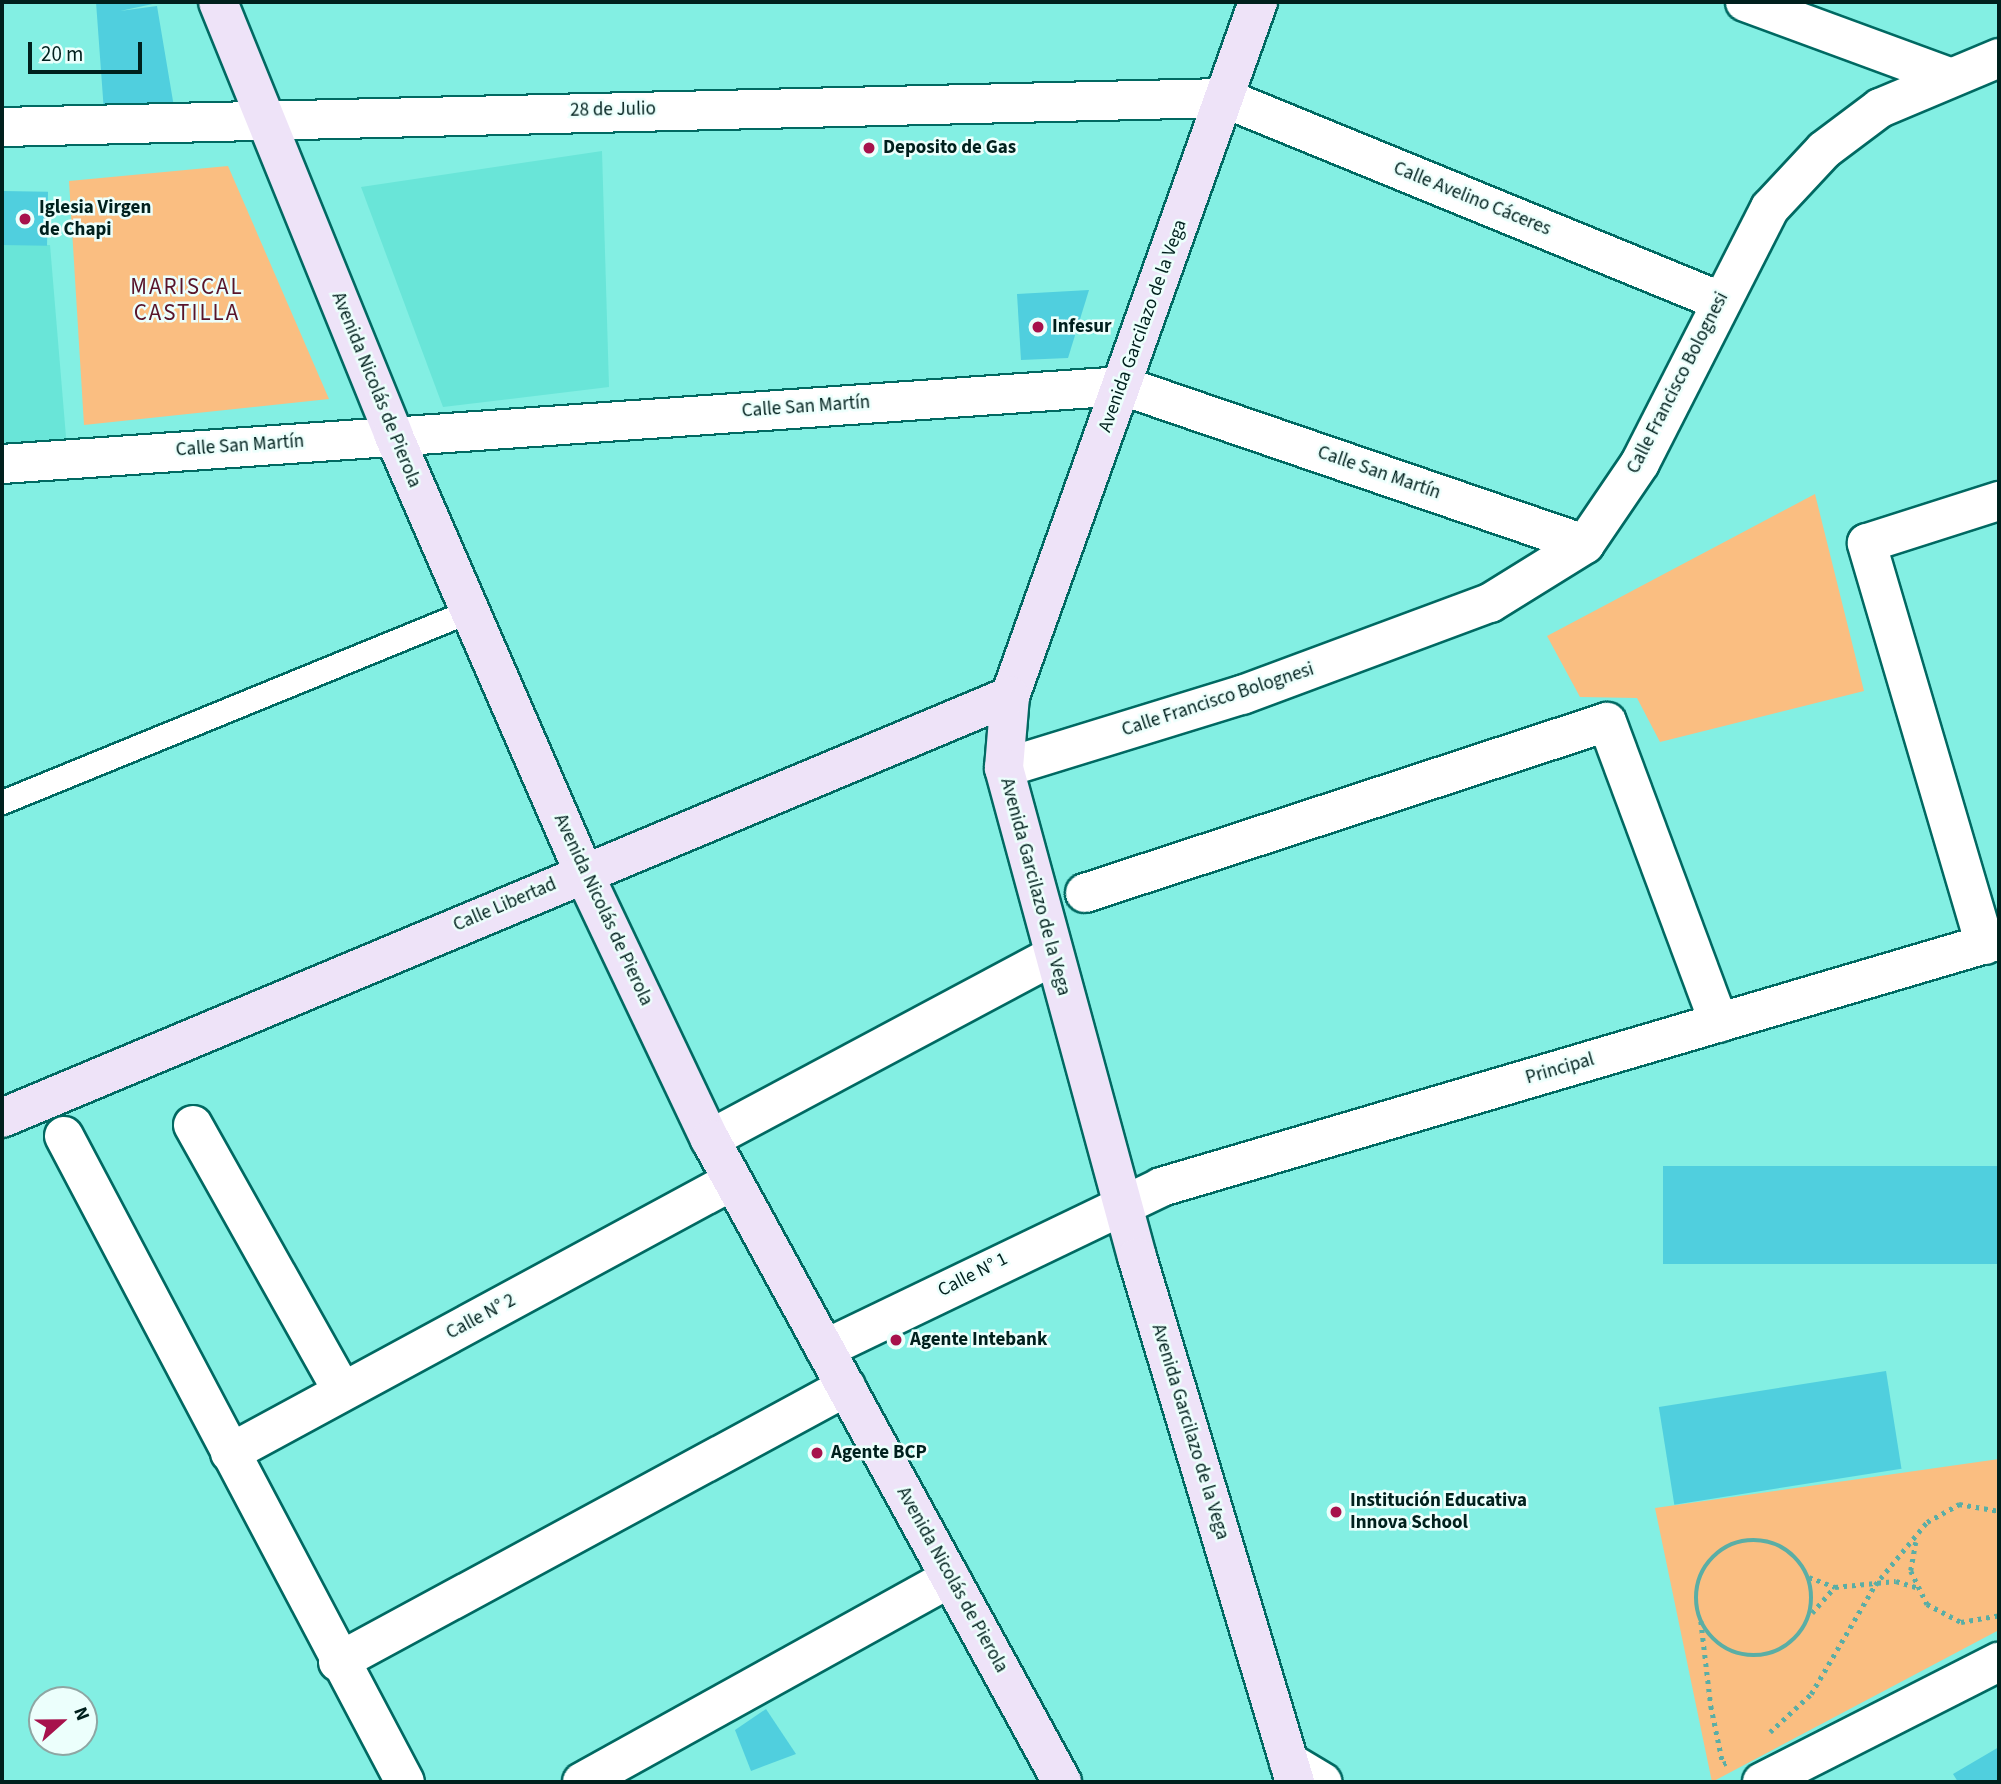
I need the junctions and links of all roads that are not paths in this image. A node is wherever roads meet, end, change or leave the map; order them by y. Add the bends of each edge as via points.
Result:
1 (218, 2) edge
2 (1258, 2) edge
3 (1745, 2) edge
4 (1999, 58) edge
5 (1946, 76) junction
6 (1224, 97) junction
7 (265, 118) junction
8 (2, 127) edge
9 (1720, 301) junction
10 (1123, 386) junction
11 (393, 434) junction
12 (2, 464) edge
13 (1999, 501) edge
14 (1585, 544) junction
15 (469, 611) junction
16 (1010, 696) junction
17 (1004, 768) junction
18 (2, 802) edge
19 (583, 872) junction
20 (1084, 893) dead end
21 (1992, 943) edge
22 (1053, 956) junction
23 (1719, 1023) junction
24 (2, 1118) edge
25 (193, 1125) dead end
26 (64, 1136) dead end
27 (710, 1139) junction
28 (733, 1181) junction
29 (1121, 1201) junction
30 (825, 1349) junction
31 (846, 1387) junction
32 (342, 1391) junction
33 (230, 1453) junction
34 (950, 1578) junction
35 (1993, 1645) edge
36 (338, 1662) junction
37 (1743, 1766) edge
38 (1292, 1772) edge
39 (405, 1782) edge
40 (582, 1782) edge
41 (1062, 1782) edge
42 (1322, 1782) edge

1 - 7 street, Avenida Nicolás de Pierola
2 - 6 street, Avenida Garcilazo de la Vega
3 - 5 street
4 - 5 street, Calle Francisco Bolognesi
5 - 9 street, Calle Francisco Bolognesi via 1880,108 1824,150 1770,208
6 - 7 street, 28 de Julio
6 - 9 street, Calle Avelino Cáceres
6 - 10 street, Avenida Garcilazo de la Vega
7 - 8 street, 28 de Julio
7 - 11 street, Avenida Nicolás de Pierola
9 - 14 street, Calle Francisco Bolognesi via 1640,463
10 - 11 street, Calle San Martín
10 - 14 street, Calle San Martín
10 - 16 street, Avenida Garcilazo de la Vega
11 - 12 street, Calle San Martín
11 - 15 street, Avenida Nicolás de Pierola
13 - 21 street via 1867,543
14 - 17 street, Calle Francisco Bolognesi via 1490,603 1242,695
15 - 18 lane
15 - 19 street, Avenida Nicolás de Pierola
16 - 17 street, Avenida Garcilazo de la Vega
16 - 19 street, Calle Libertad
17 - 22 street, Avenida Garcilazo de la Vega
19 - 24 street, Calle Libertad
19 - 27 street, Avenida Nicolás de Pierola
20 - 23 street via 1607,722
21 - 23 street, Principal
22 - 27 street
22 - 29 street, Avenida Garcilazo de la Vega
23 - 29 street, Principal
25 - 32 street
26 - 33 street
27 - 28 street, Avenida Nicolás de Pierola
28 - 30 street, Avenida Nicolás de Pierola
28 - 32 street, Calle N° 2
29 - 30 street, Calle N° 1
29 - 38 street, Avenida Garcilazo de la Vega
30 - 31 street, Avenida Nicolás de Pierola
31 - 34 street, Avenida Nicolás de Pierola
31 - 36 street
32 - 33 street, Calle N° 2
33 - 36 street
34 - 40 street
34 - 41 street, Avenida Nicolás de Pierola
35 - 37 street
36 - 39 street
38 - 42 street

